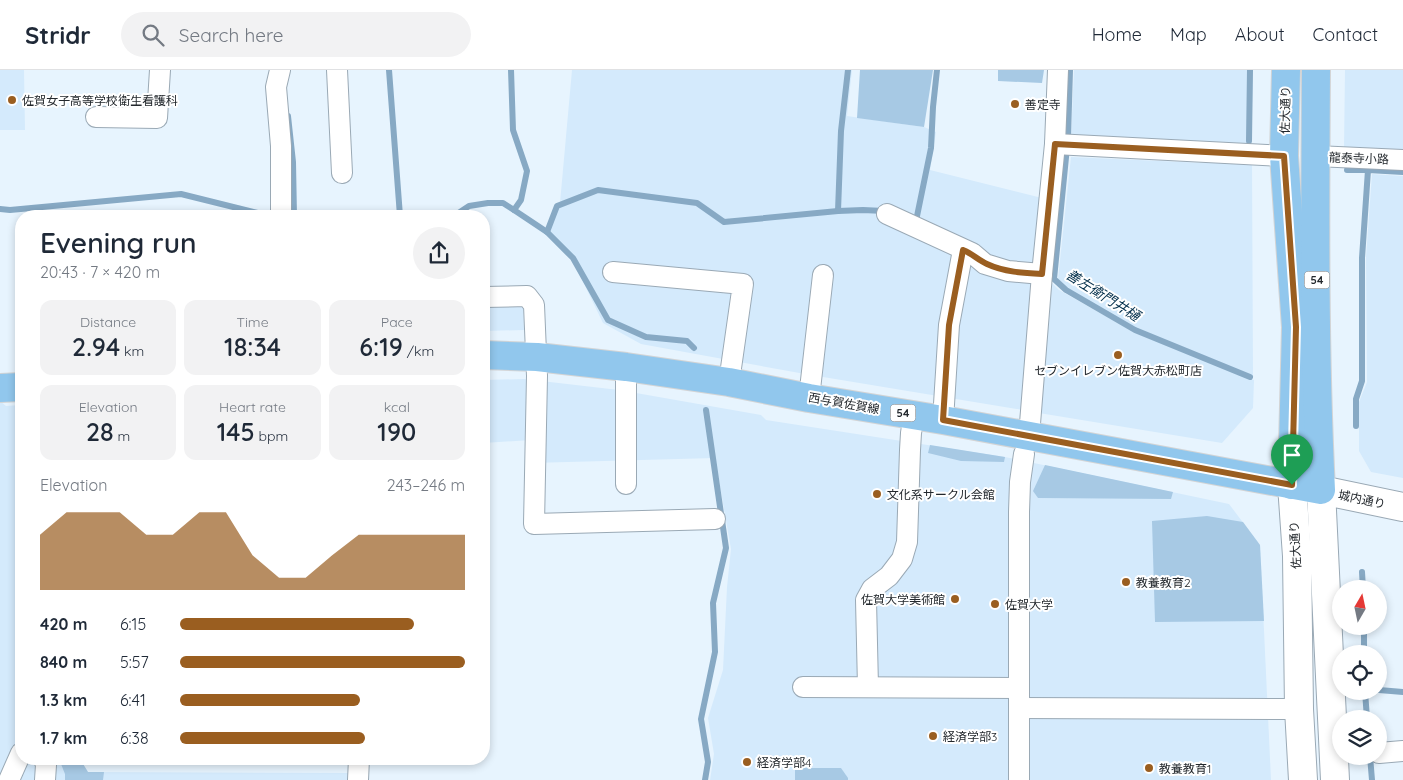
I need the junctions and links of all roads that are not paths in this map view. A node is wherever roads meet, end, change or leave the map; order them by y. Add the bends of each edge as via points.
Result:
1 (160, 70) edge
2 (280, 70) edge
3 (337, 70) edge
4 (1058, 70) edge
5 (1286, 70) edge
6 (1316, 70) edge
7 (96, 117) dead end
8 (1063, 145) junction
9 (1284, 156) junction
10 (1316, 156) junction
11 (1403, 160) edge
12 (342, 173) dead end
13 (281, 210) edge
14 (887, 214) dead end
15 (963, 250) junction
16 (1043, 267) junction
17 (613, 272) dead end
18 (823, 274) dead end
19 (490, 297) edge
20 (490, 355) edge
21 (537, 356) junction
22 (626, 367) junction
23 (729, 382) junction
24 (15, 387) edge
25 (0, 388) edge
26 (809, 398) junction
27 (914, 415) junction
28 (943, 420) junction
29 (1026, 445) junction
30 (626, 484) dead end
31 (1292, 485) junction
32 (1321, 490) junction
33 (1403, 507) edge
34 (715, 519) dead end
35 (803, 687) dead end
36 (868, 687) junction
37 (1018, 688) junction
38 (1019, 708) junction
39 (1299, 709) junction
40 (1403, 752) edge
41 (1387, 753) edge
42 (16, 765) edge
43 (46, 765) edge
44 (359, 765) edge
45 (9, 780) edge
46 (45, 780) edge
47 (358, 780) edge
48 (1019, 780) edge
49 (1303, 780) edge
50 (1335, 780) edge

1 - 7 street via 157,118
2 - 13 street via 276,87 281,146
3 - 12 street
4 - 8 street
5 - 9 main road, 佐大通り / 54
6 - 10 main road, 54
8 - 9 street
8 - 16 street
9 - 31 main road, 佐大通り / 54 via 1296,327
10 - 11 street, 龍泰寺小路
10 - 32 main road, 54
14 - 15 street
15 - 16 street via 985,264 1008,271
15 - 28 street via 949,325
16 - 29 street
17 - 23 street via 743,284
18 - 26 street
19 - 21 street via 527,296 534,305
20 - 21 main road, 西与賀佐賀線 / 54
21 - 22 main road, 西与賀佐賀線 / 54
21 - 34 street via 534,524
22 - 23 main road, 西与賀佐賀線 / 54
22 - 30 street
23 - 26 main road, 西与賀佐賀線 / 54
24 - 25 main road
26 - 27 main road, 西与賀佐賀線 / 54
27 - 28 main road, 西与賀佐賀線 / 54
27 - 36 street via 907,542 902,559 889,576 872,589 866,600
28 - 29 main road, 西与賀佐賀線 / 54
29 - 31 main road, 西与賀佐賀線 / 54
29 - 37 street via 1019,512
31 - 32 main road, 西与賀佐賀線 / 54
31 - 39 main road, 佐大通り via 1297,556
32 - 33 main road, 城内通り
32 - 50 main road
35 - 36 street
36 - 37 street
37 - 38 street
38 - 39 street
38 - 48 street
39 - 49 main road, 佐大通り
40 - 41 street
42 - 45 street
43 - 46 street
44 - 47 street

